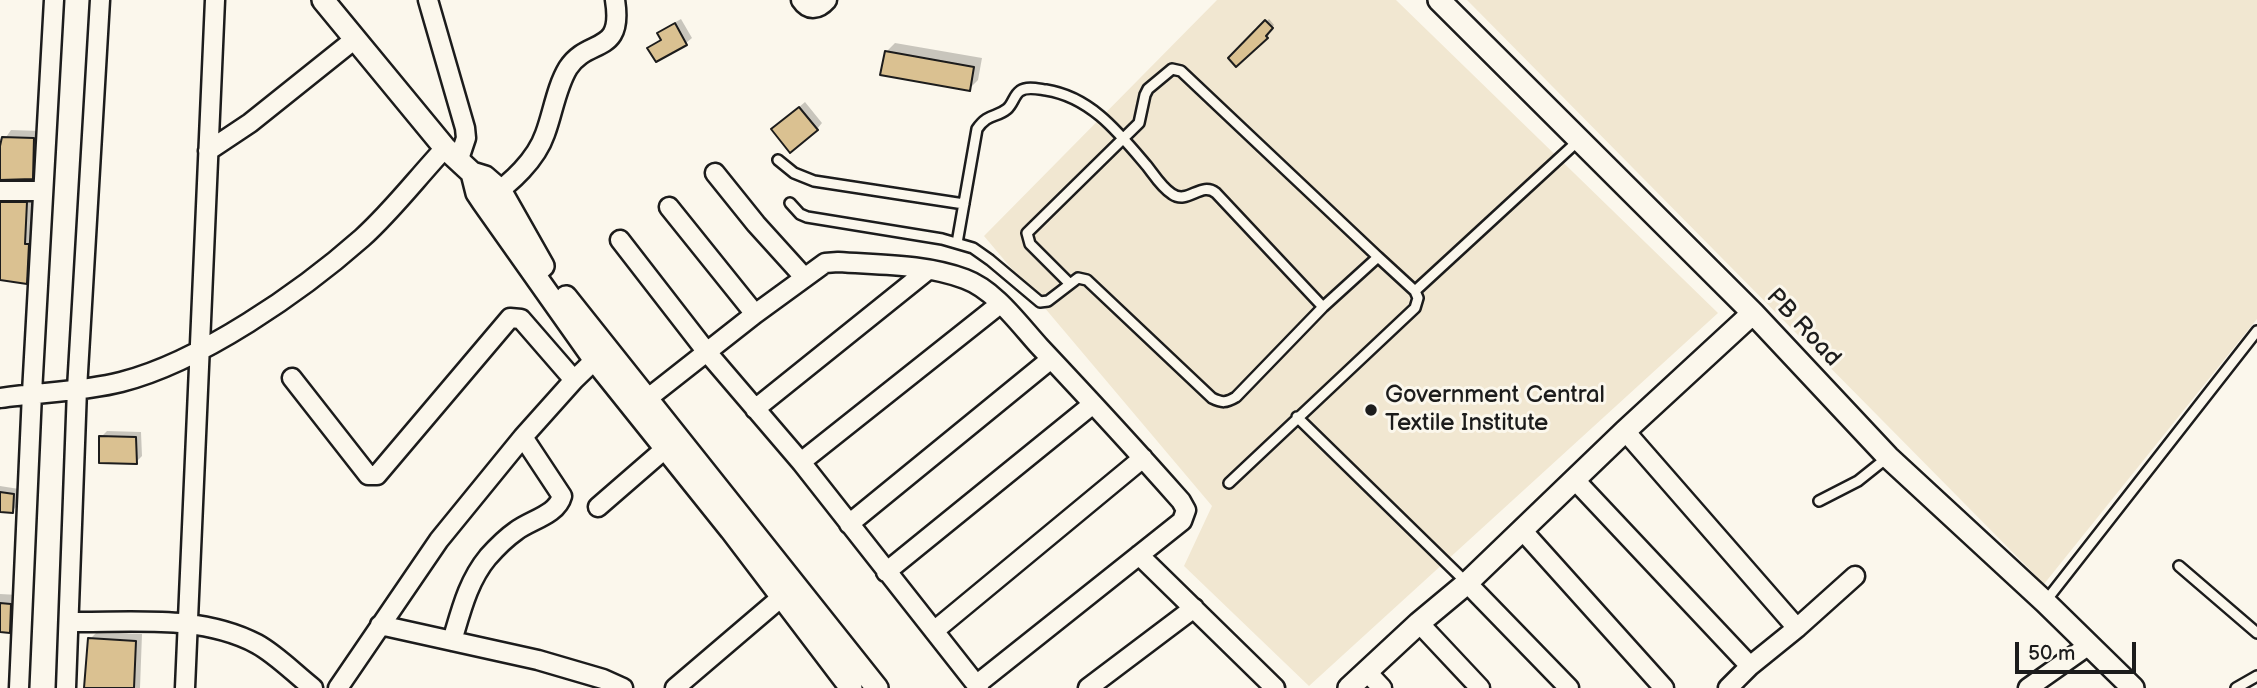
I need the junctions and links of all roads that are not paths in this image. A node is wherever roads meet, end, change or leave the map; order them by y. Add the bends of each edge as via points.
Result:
1 (54, 0) edge
2 (100, 0) edge
3 (215, 0) edge
4 (323, 0) edge
5 (428, 0) edge
6 (615, 0) edge
7 (801, 0) edge
8 (827, 0) edge
9 (1439, 0) edge
10 (355, 39) junction
11 (1124, 139) junction
12 (1579, 140) junction
13 (208, 151) junction
14 (459, 160) junction
15 (778, 160) dead end
16 (715, 173) dead end
17 (0, 191) edge
18 (43, 191) junction
19 (492, 196) junction
20 (790, 202) dead end
21 (964, 204) junction
22 (669, 207) dead end
23 (620, 240) dead end
24 (957, 243) junction
25 (1378, 257) junction
26 (928, 270) junction
27 (804, 276) junction
28 (1070, 284) junction
29 (1415, 291) junction
30 (1000, 304) junction
31 (1323, 307) junction
32 (1753, 313) junction
33 (755, 314) junction
34 (2257, 331) edge
35 (706, 351) junction
36 (199, 352) junction
37 (601, 353) junction
38 (1051, 359) junction
39 (292, 378) dead end
40 (574, 380) junction
41 (77, 389) junction
42 (32, 393) junction
43 (0, 398) edge
44 (642, 403) junction
45 (1093, 404) junction
46 (755, 409) junction
47 (1297, 417) junction
48 (1625, 431) junction
49 (523, 437) junction
50 (666, 448) junction
51 (1888, 457) junction
52 (1143, 458) junction
53 (686, 460) junction
54 (800, 462) junction
55 (1574, 480) junction
56 (1229, 483) dead end
57 (1819, 500) dead end
58 (598, 508) dead end
59 (849, 524) junction
60 (1522, 530) junction
61 (1139, 555) junction
62 (2179, 566) dead end
63 (886, 572) junction
64 (1855, 576) dead end
65 (1467, 583) junction
66 (789, 590) junction
67 (2045, 602) junction
68 (1194, 608) junction
69 (69, 622) junction
70 (1419, 623) junction
71 (188, 624) junction
72 (380, 625) junction
73 (1797, 628) junction
74 (933, 631) junction
75 (2257, 633) edge
76 (452, 641) junction
77 (2089, 645) junction
78 (1750, 666) junction
79 (1367, 672) junction
80 (2257, 676) edge
81 (852, 678) edge
82 (978, 687) edge
83 (19, 688) edge
84 (66, 688) edge
85 (185, 688) edge
86 (313, 688) edge
87 (338, 688) edge
88 (623, 688) edge
89 (675, 688) edge
90 (877, 688) edge
91 (1088, 688) edge
92 (1275, 688) edge
93 (1349, 688) edge
94 (1382, 688) edge
95 (1480, 688) edge
96 (1569, 688) edge
97 (1664, 688) edge
98 (1728, 688) edge
99 (2028, 688) edge
100 (2133, 688) edge
101 (2236, 688) edge

1 - 18 street
2 - 41 street
3 - 13 street
4 - 10 street
5 - 14 street via 466,128
6 - 19 street via 615,25 608,41 570,65 540,145
7 - 8 street via 815,9
9 - 12 street, PB Road
10 - 13 street
10 - 14 street
11 - 21 lane via 1097,112 1072,96 1023,89 1006,110 989,116 977,129
11 - 25 lane via 1139,124 1149,89 1171,69 1181,71
11 - 28 lane via 1027,233 1030,244
11 - 31 lane via 1174,196 1204,188 1216,193
12 - 29 lane
12 - 32 street, PB Road
13 - 36 street
14 - 19 street via 477,193
14 - 36 street via 287,295
15 - 21 lane via 793,173 814,181
16 - 27 street
17 - 18 street
18 - 42 street
19 - 37 street
20 - 24 lane via 807,217
21 - 24 lane
22 - 33 street
23 - 35 street
24 - 28 lane via 982,253 1040,302
25 - 29 lane
25 - 31 lane
26 - 27 street via 838,262 825,263
26 - 30 street via 965,279
26 - 46 street
27 - 33 street
28 - 31 lane via 1082,278 1093,283 1220,403 1236,397
29 - 47 lane via 1415,308
30 - 38 street
30 - 54 street
32 - 48 street
32 - 51 street, PB Road
33 - 35 street
34 - 67 lane
35 - 44 street
35 - 46 street
36 - 41 street via 150,373
36 - 71 street
37 - 40 street
37 - 44 street
38 - 45 street
38 - 59 street
39 - 40 street via 373,476 510,318 521,319
40 - 49 street
41 - 42 street
41 - 69 street
42 - 43 street
42 - 83 street
44 - 50 street
44 - 53 street
45 - 52 street
45 - 63 street
46 - 54 street
47 - 56 lane
47 - 65 lane
48 - 55 street
48 - 73 street
49 - 72 street via 439,540
49 - 76 street via 561,501 513,532 488,558 466,596
50 - 53 street
50 - 58 street
51 - 57 lane via 1858,481
51 - 67 street, PB Road
52 - 61 street via 1186,510 1182,521
52 - 74 street
53 - 66 street
54 - 59 street
55 - 60 street
55 - 78 street
59 - 63 street
60 - 65 street
60 - 97 street
61 - 68 street
61 - 82 street
62 - 75 lane
63 - 74 street
64 - 73 street
65 - 70 street
65 - 96 street
66 - 81 street
66 - 89 street
67 - 77 street, PB Road
68 - 91 street
68 - 92 street
69 - 71 street
69 - 84 street
70 - 79 street
70 - 95 street
71 - 85 street
71 - 86 street via 228,631 259,645
72 - 76 street
72 - 87 street
73 - 78 street
74 - 82 street
76 - 88 street via 573,670
77 - 99 street
77 - 100 street, PB Road
78 - 98 street
79 - 93 street
79 - 94 street
80 - 101 lane
81 - 90 street

